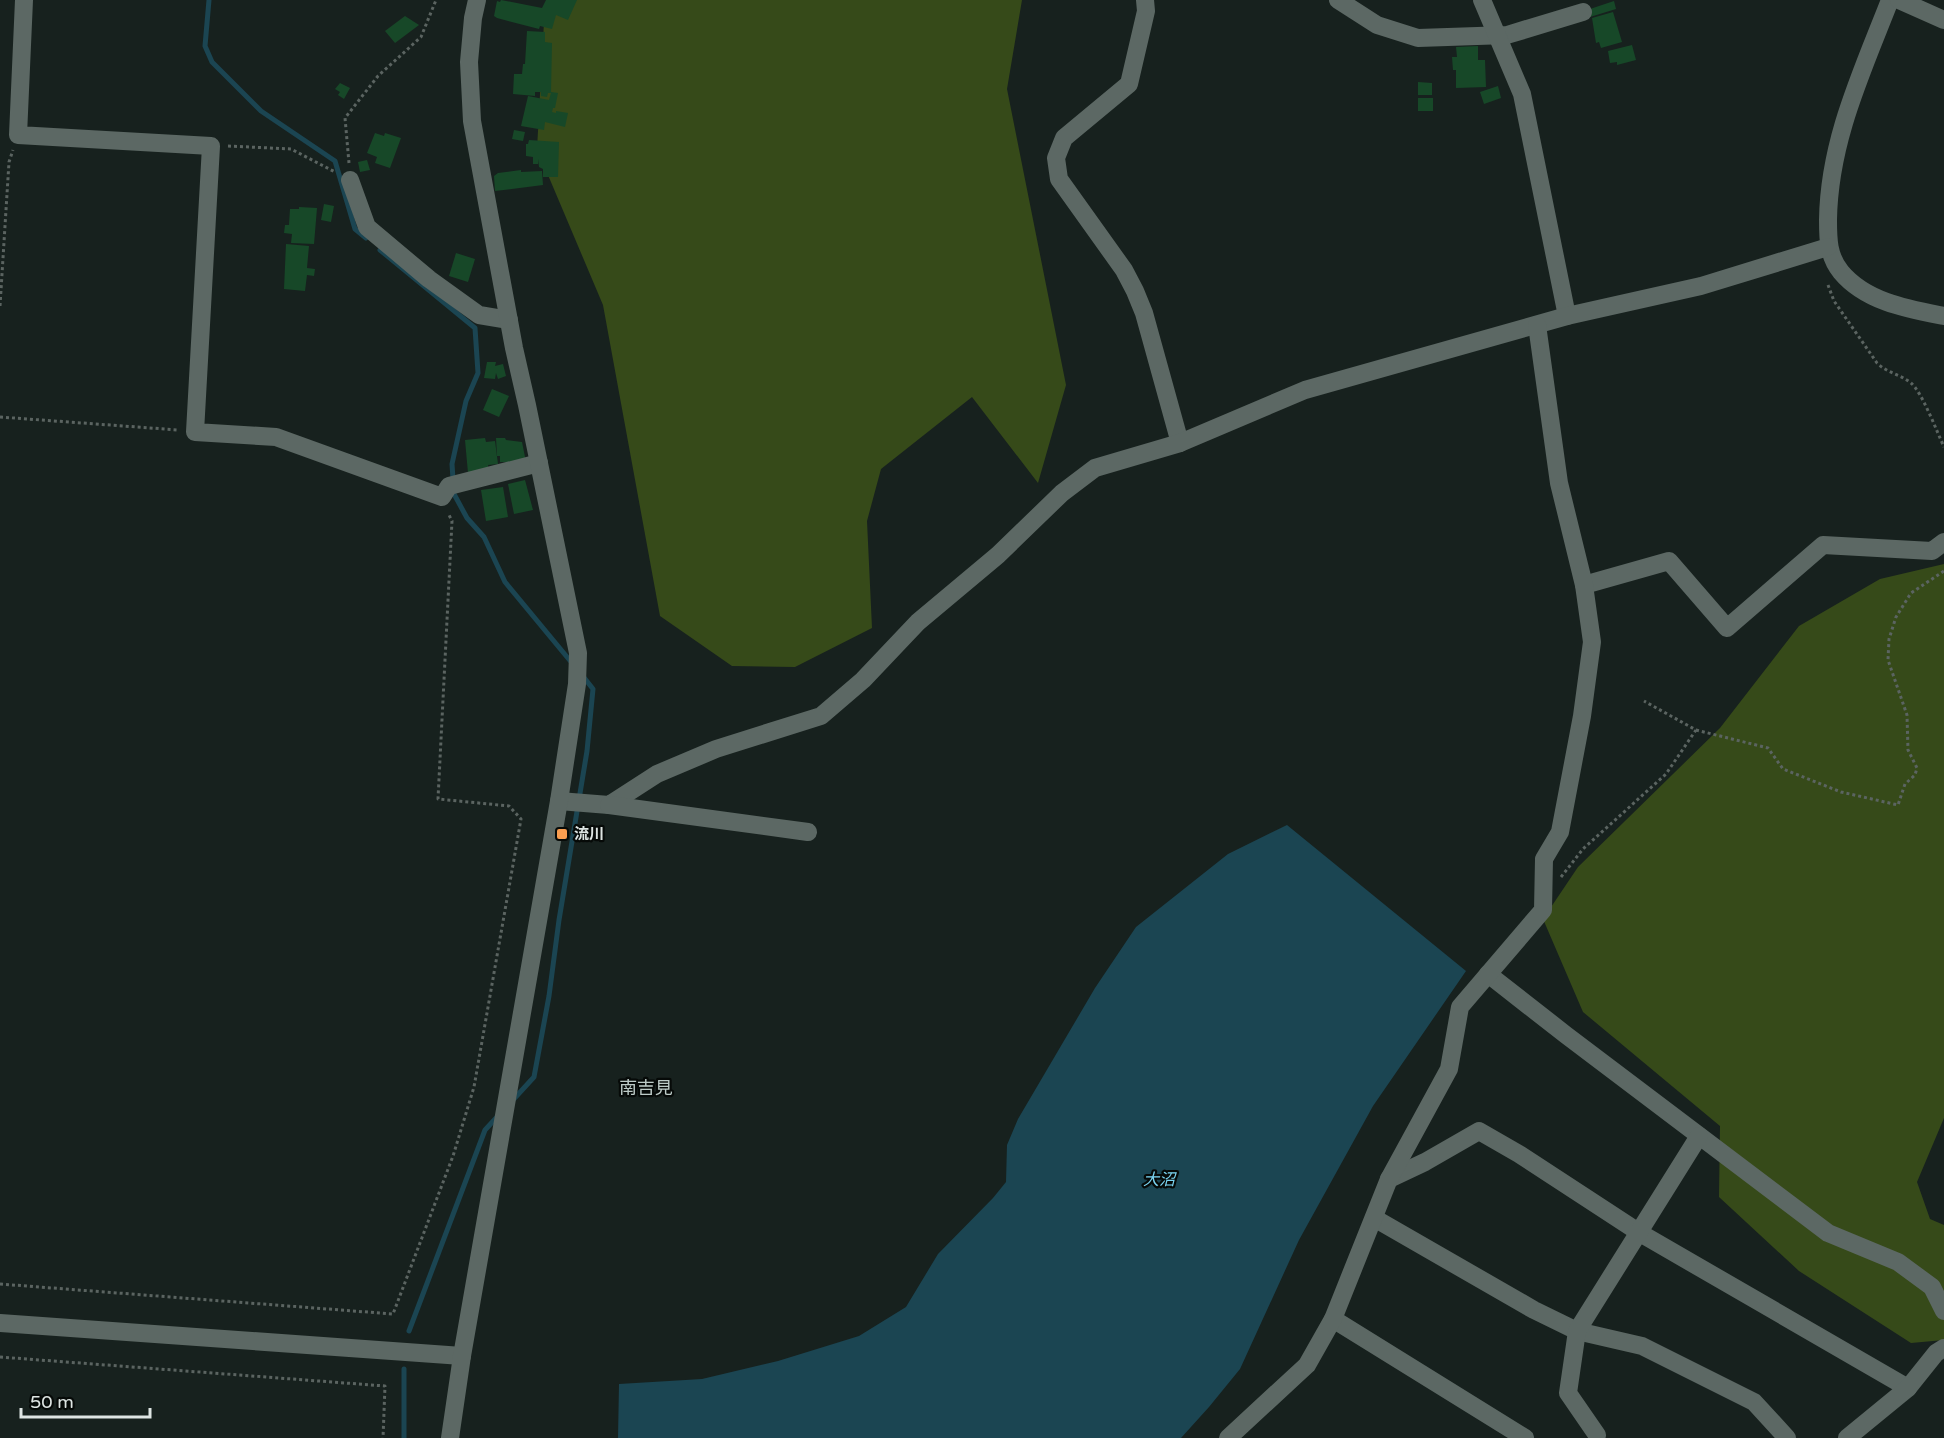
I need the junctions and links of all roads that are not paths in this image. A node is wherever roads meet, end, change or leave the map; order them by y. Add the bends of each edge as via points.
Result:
1 (24, 0) edge
2 (477, 0) edge
3 (1145, 0) edge
4 (1338, 0) edge
5 (1482, 0) edge
6 (1890, 0) edge
7 (1899, 0) edge
8 (1583, 12) dead end
9 (1944, 20) edge
10 (1497, 36) junction
11 (350, 180) road end
12 (1828, 247) junction
13 (1567, 316) junction
14 (1944, 316) edge
15 (509, 320) junction
16 (1537, 325) junction
17 (1180, 443) junction
18 (539, 463) junction
19 (1944, 542) edge
20 (1584, 585) junction
21 (559, 801) junction
22 (609, 804) junction
23 (808, 832) dead end
24 (1488, 974) junction
25 (1699, 1136) junction
26 (1389, 1179) junction
27 (1374, 1218) junction
28 (1640, 1233) junction
29 (1944, 1311) edge
30 (1333, 1319) junction
31 (0, 1323) edge
32 (1576, 1332) junction
33 (1944, 1348) edge
34 (462, 1356) junction
35 (1908, 1388) junction
36 (1595, 1437) edge
37 (450, 1438) edge
38 (1228, 1438) edge
39 (1525, 1438) edge
40 (1787, 1438) edge
41 (1847, 1438) edge

1 - 18 street via 18,135 211,146 195,432 276,437 442,497 449,486
2 - 15 street via 470,62 472,121
3 - 17 street via 1146,11 1129,84 1064,138 1056,158 1059,179 1135,291
4 - 10 street via 1377,25 1418,38
5 - 10 street
6 - 12 street via 1845,115 1835,153 1828,195
7 - 9 street
8 - 10 street
10 - 13 street via 1522,94
11 - 15 street via 367,227 479,315
12 - 13 street via 1701,286
12 - 14 street via 1840,271 1862,291 1906,308
13 - 16 street
15 - 18 street
16 - 17 street via 1305,390
16 - 20 street via 1559,483
17 - 22 street via 1095,468 1062,493 998,555 918,622 863,680 821,716 716,749 657,774
18 - 21 street via 578,653
19 - 20 street via 1932,551 1824,545 1727,628 1669,561
20 - 24 street via 1592,642 1560,832 1544,859 1543,910
21 - 22 street
21 - 34 street
22 - 23 street
24 - 25 street
24 - 26 street via 1460,1007 1449,1069
25 - 28 street
25 - 29 street via 1828,1233 1898,1262 1932,1287
26 - 27 street
26 - 28 street via 1479,1131
27 - 30 street
27 - 32 street
28 - 32 street
28 - 35 street
30 - 38 street via 1307,1365
30 - 39 street
31 - 34 street
32 - 36 street via 1568,1392
32 - 40 street via 1642,1346 1754,1402
33 - 35 street
34 - 37 street
35 - 41 street

